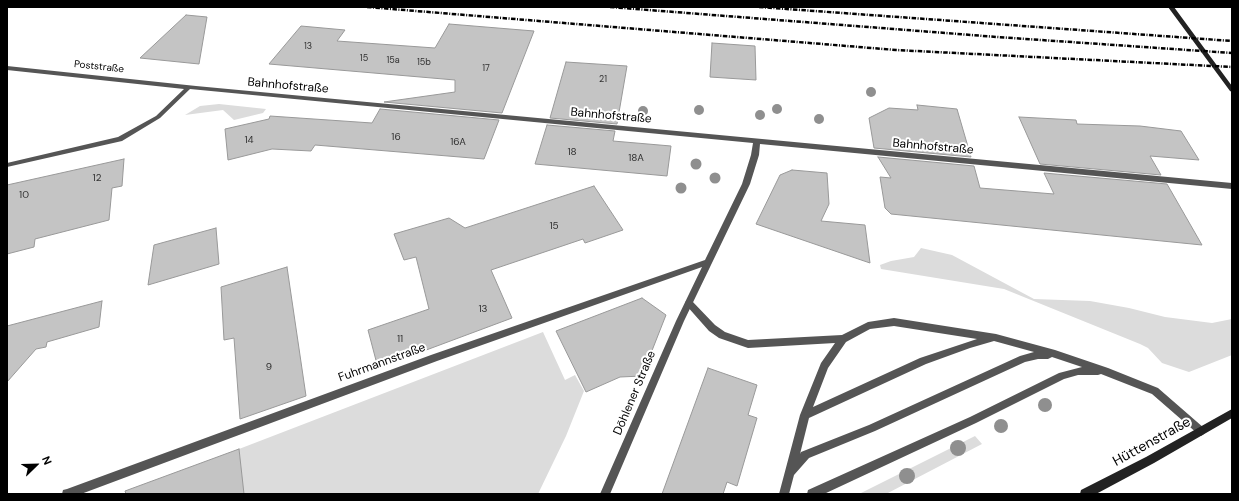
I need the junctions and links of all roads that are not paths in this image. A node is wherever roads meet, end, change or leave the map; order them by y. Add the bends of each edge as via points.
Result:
1 (1171, 7) edge
2 (7, 68) edge
3 (189, 87) junction
4 (1232, 90) edge
5 (757, 141) junction
6 (7, 166) edge
7 (1232, 186) edge
8 (708, 262) junction
9 (688, 303) junction
10 (843, 338) junction
11 (996, 338) junction
12 (1055, 354) junction
13 (1105, 371) junction
14 (1232, 413) edge
15 (805, 415) junction
16 (1201, 431) junction
17 (790, 474) junction
18 (67, 494) edge
19 (605, 494) edge
20 (784, 494) edge
21 (812, 494) edge
22 (1085, 494) edge

1 - 4 main road
2 - 3 street, Poststraße
3 - 5 street, Bahnhofstraße
3 - 6 street via 158,117 120,139
5 - 7 street, Bahnhofstraße
5 - 8 street, Döhlener Straße via 746,184
8 - 9 street, Döhlener Straße
8 - 18 street, Fuhrmannstraße via 426,361
9 - 10 street via 712,328 748,344
9 - 19 street, Döhlener Straße
10 - 11 street via 868,326 894,322
10 - 15 street via 824,366
11 - 12 street
11 - 15 street via 970,344 923,361
12 - 13 street
12 - 17 street via 1023,359 872,428 805,455
13 - 16 street via 1155,391
13 - 21 street via 1078,371 1062,376
14 - 16 main road, Hüttenstraße
15 - 17 street
16 - 22 main road, Hüttenstraße
17 - 20 street

